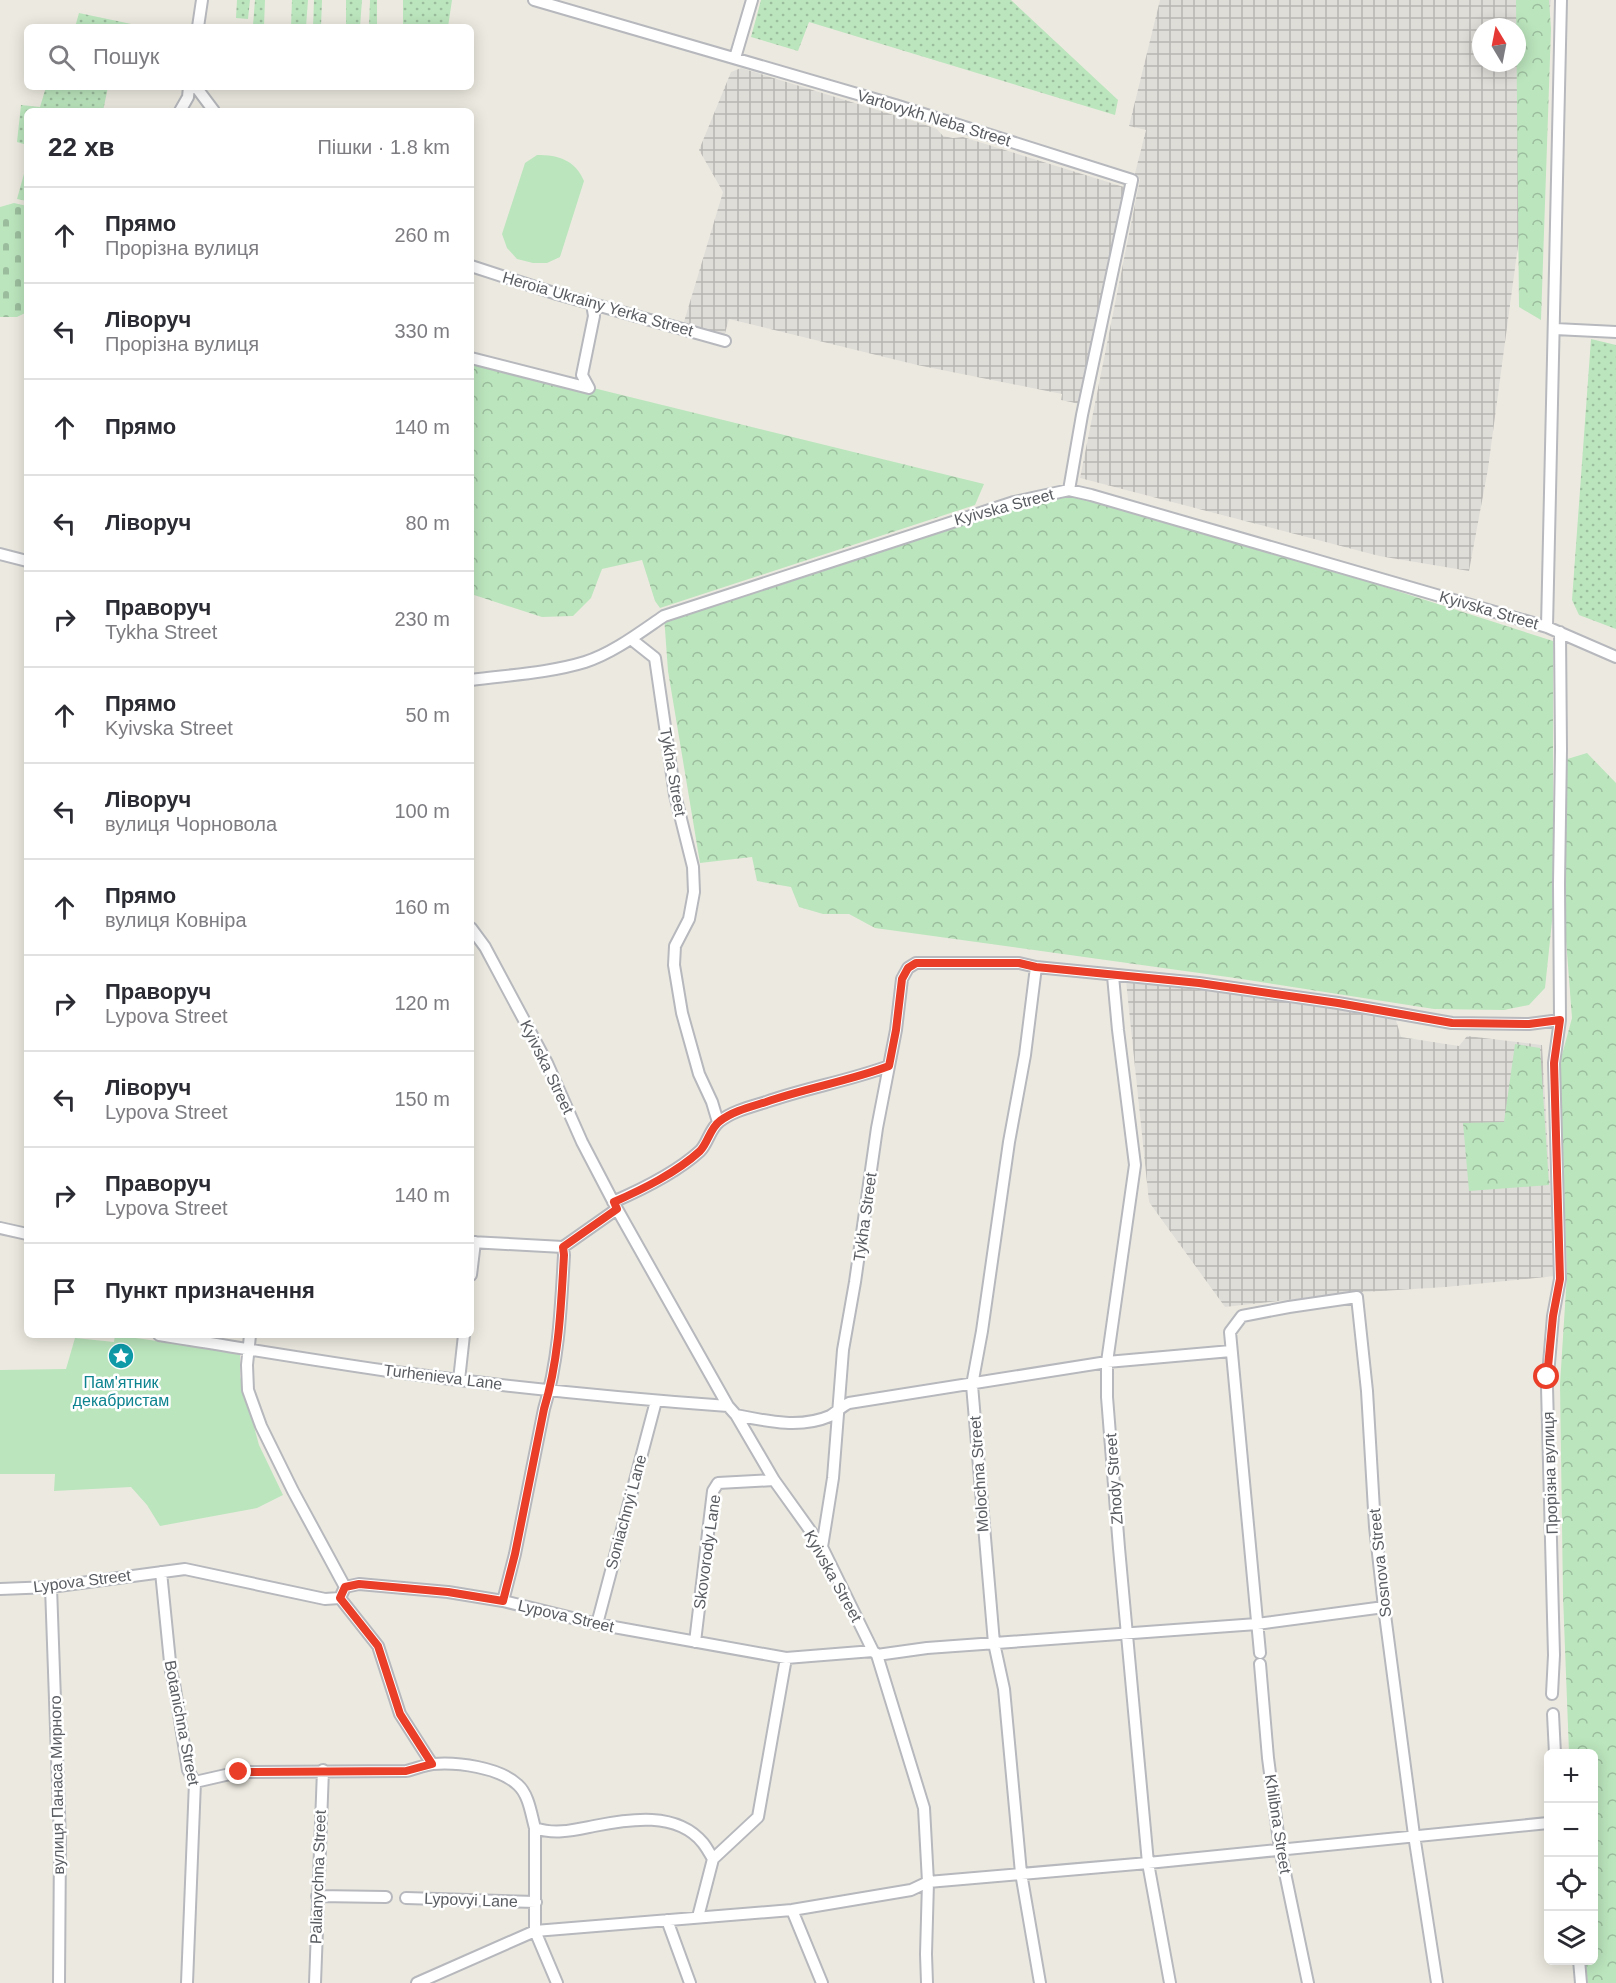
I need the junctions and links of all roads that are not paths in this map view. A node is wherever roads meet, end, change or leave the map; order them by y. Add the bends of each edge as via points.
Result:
1 (202, 0) edge
2 (534, 0) edge
3 (752, 0) edge
4 (1561, 0) edge
5 (198, 24) edge
6 (735, 58) junction
7 (189, 90) edge
8 (198, 90) edge
9 (182, 108) edge
10 (212, 108) edge
11 (474, 267) edge
12 (592, 304) junction
13 (1555, 329) junction
14 (1616, 332) edge
15 (725, 341) dead end
16 (474, 359) edge
17 (1069, 490) junction
18 (0, 554) edge
19 (24, 560) edge
20 (1547, 627) junction
21 (1560, 632) junction
22 (631, 639) junction
23 (1616, 657) edge
24 (474, 680) edge
25 (474, 932) edge
26 (1036, 967) junction
27 (1113, 976) junction
28 (1560, 1020) junction
29 (889, 1066) junction
30 (718, 1122) junction
31 (615, 1206) junction
32 (0, 1228) edge
33 (24, 1233) edge
34 (474, 1242) edge
35 (563, 1247) junction
36 (178, 1338) edge
37 (250, 1338) edge
38 (464, 1338) edge
39 (248, 1349) junction
40 (1231, 1352) junction
41 (1107, 1362) junction
42 (459, 1380) junction
43 (972, 1385) junction
44 (550, 1390) junction
45 (656, 1401) junction
46 (728, 1406) junction
47 (839, 1411) junction
48 (736, 1416) junction
49 (774, 1480) junction
50 (822, 1548) junction
51 (162, 1572) junction
52 (51, 1587) junction
53 (345, 1587) junction
54 (0, 1589) edge
55 (340, 1598) junction
56 (503, 1601) junction
57 (1384, 1607) junction
58 (597, 1624) junction
59 (1257, 1624) junction
60 (1127, 1633) junction
61 (695, 1642) junction
62 (993, 1643) junction
63 (875, 1653) junction
64 (786, 1658) junction
65 (1552, 1694) dead end
66 (1553, 1714) dead end
67 (1555, 1749) edge
68 (432, 1764) junction
69 (322, 1770) junction
70 (195, 1782) junction
71 (1544, 1823) edge
72 (535, 1828) junction
73 (1414, 1835) junction
74 (1280, 1849) junction
75 (713, 1859) junction
76 (1148, 1863) junction
77 (1021, 1873) junction
78 (928, 1882) junction
79 (317, 1896) junction
80 (386, 1898) dead end
81 (406, 1898) dead end
82 (536, 1902) junction
83 (792, 1910) junction
84 (698, 1917) junction
85 (667, 1920) junction
86 (535, 1931) junction
87 (1579, 1965) edge
88 (420, 1982) edge
89 (59, 1983) edge
90 (187, 1983) edge
91 (315, 1983) edge
92 (557, 1983) edge
93 (690, 1983) edge
94 (822, 1983) edge
95 (927, 1983) edge
96 (1040, 1983) edge
97 (1170, 1983) edge
98 (1308, 1983) edge
99 (1437, 1983) edge
100 (1581, 1983) edge

1 - 5 street
2 - 6 street, Vartovykh Neba Street
3 - 6 street
4 - 13 street
6 - 17 street, Vartovykh Neba Street via 1132,180
7 - 9 street
8 - 10 street
11 - 12 street, Heroia Ukrainy Yerka Street
12 - 15 street, Heroia Ukrainy Yerka Street
12 - 16 street via 594,316 582,375 589,388
13 - 14 street
13 - 20 street
17 - 20 street, Kyivska Street
17 - 22 street, Kyivska Street via 1014,502 691,606 664,616
18 - 19 street
20 - 21 street, Kyivska Street
21 - 23 street, Kyivska Street
21 - 28 street, Прорізна вулиця
22 - 24 street, Kyivska Street via 585,662
22 - 30 street, Tykha Street via 655,658 675,795 693,867 689,919 675,946 674,965 699,1074
25 - 31 street, Kyivska Street via 547,1063
26 - 27 street, Tykha Street
26 - 29 street, Tykha Street via 1019,963 916,963 908,968 902,979
26 - 43 street, Molochna Street
27 - 28 street via 1199,983 1452,1023 1529,1024
27 - 41 street, Zhody Street via 1136,1165
28 - 65 street, Прорізна вулиця via 1554,1063 1560,1279 1547,1387
29 - 30 street via 738,1110
29 - 47 street, Tykha Street via 843,1350
30 - 31 street via 701,1150
31 - 35 street
31 - 46 street, Kyivska Street
32 - 33 street
34 - 35 street
35 - 44 street via 560,1323
36 - 39 street, Turhenieva Lane
37 - 39 street
38 - 42 street
39 - 42 street, Turhenieva Lane
39 - 53 street via 248,1390 261,1426
40 - 41 street
40 - 57 street, Sosnova Street via 1230,1332 1242,1316 1358,1297
40 - 59 street, Khlibna Street
41 - 43 street
41 - 60 street, Zhody Street
42 - 44 street, Turhenieva Lane
43 - 47 street via 849,1403
43 - 62 street, Molochna Street
44 - 45 street, Turhenieva Lane
44 - 56 street
45 - 46 street, Turhenieva Lane
45 - 58 street, Soniachnyi Lane
46 - 48 street, Kyivska Street
47 - 48 street via 789,1423
47 - 50 street, Tykha Street
48 - 49 street, Kyivska Street
49 - 50 street, Kyivska Street
49 - 61 street, Skovorody Lane via 726,1481 718,1483 713,1491
50 - 63 street, Kyivska Street
51 - 52 street, Lypova Street
51 - 55 street, Lypova Street via 185,1569 325,1599
51 - 70 street, Botanichna Street via 171,1672 188,1770
52 - 54 street, Lypova Street
52 - 89 street, вулиця Панаса Мирного via 60,1841
53 - 55 street
53 - 56 street, Lypova Street via 359,1584
55 - 68 street via 378,1646 400,1714
56 - 58 street, Lypova Street
57 - 59 street, Lypova Street
57 - 73 street, Sosnova Street
58 - 61 street, Lypova Street
59 - 60 street, Lypova Street
59 - 74 street, Khlibna Street
60 - 62 street, Lypova Street
60 - 76 street, Zhody Street
61 - 64 street, Lypova Street
62 - 63 street, Lypova Street
62 - 77 street, Molochna Street via 1004,1689
63 - 64 street, Lypova Street
63 - 78 street, Kyivska Street via 924,1808
64 - 75 street via 758,1817
66 - 67 street
68 - 69 street via 406,1771
68 - 72 street via 466,1765 496,1772 518,1784
69 - 70 street via 239,1772
69 - 79 street, Palianychna Street
70 - 90 street, Botanichna Street
71 - 73 street
72 - 75 street via 557,1832 655,1819 689,1832 703,1843
72 - 82 street
73 - 74 street
73 - 99 street, Sosnova Street
74 - 76 street
74 - 98 street, Khlibna Street
75 - 84 street
76 - 77 street
76 - 97 street, Zhody Street
77 - 78 street
77 - 96 street, Molochna Street
78 - 83 street via 911,1890
78 - 95 street, Kyivska Street
79 - 80 street
79 - 91 street, Palianychna Street
81 - 82 street, Lypovyi Lane
82 - 86 street
83 - 84 street
83 - 94 street
84 - 85 street
85 - 86 street
85 - 93 street
86 - 88 street
86 - 92 street
87 - 100 street

